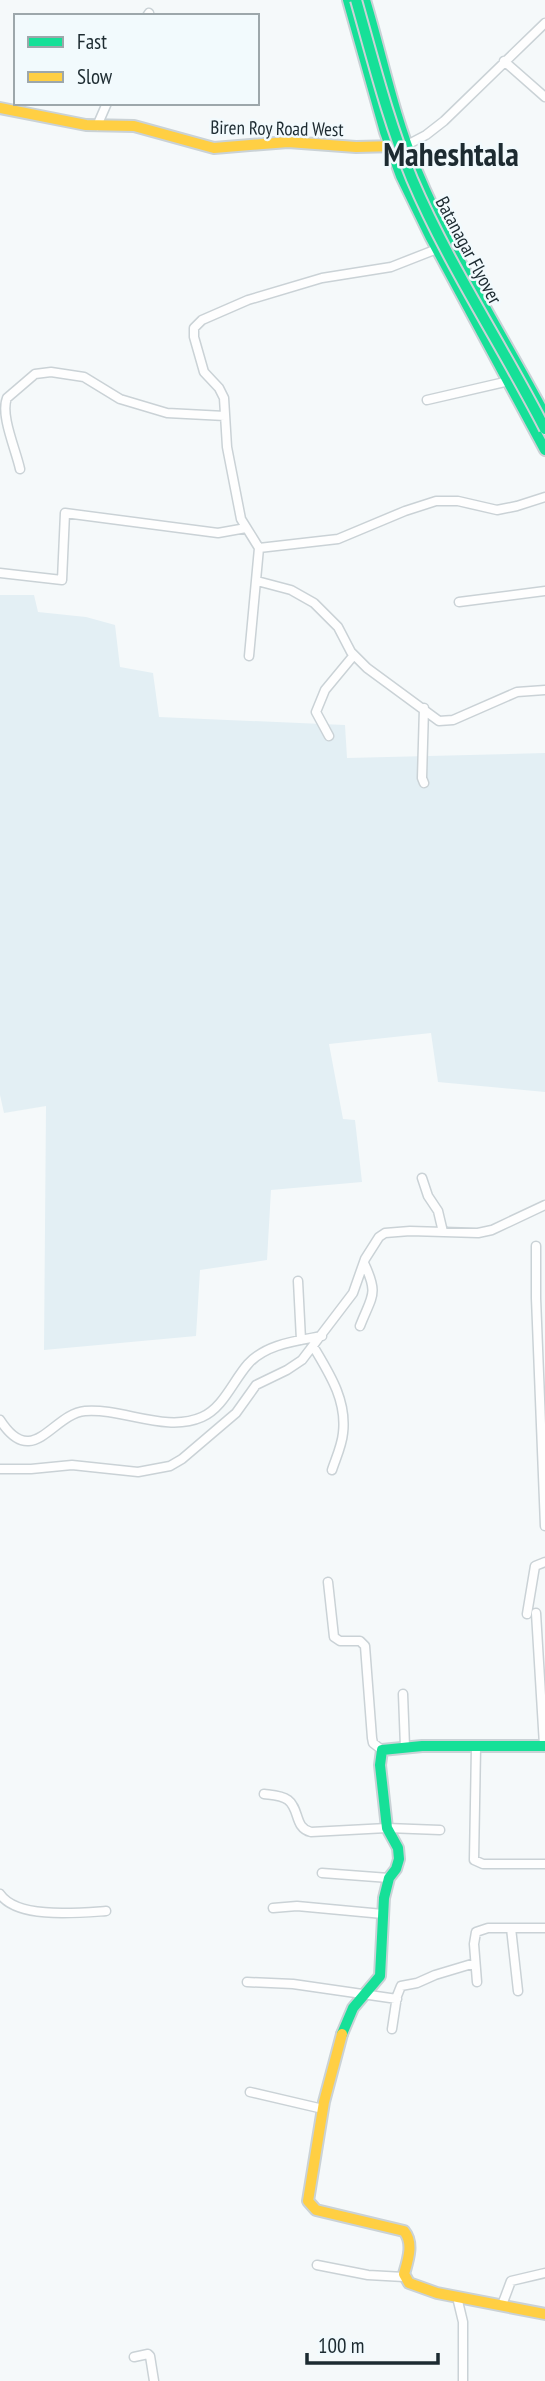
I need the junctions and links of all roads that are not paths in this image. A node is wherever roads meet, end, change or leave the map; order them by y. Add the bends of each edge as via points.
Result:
1 (348, 0) edge
2 (356, 0) edge
3 (365, 0) edge
4 (545, 23) edge
5 (504, 61) junction
6 (545, 97) edge
7 (106, 105) edge
8 (0, 108) edge
9 (97, 126) junction
10 (407, 145) junction
11 (390, 146) junction
12 (437, 249) junction
13 (509, 381) junction
14 (427, 400) dead end
15 (545, 415) edge
16 (225, 416) junction
17 (545, 429) edge
18 (545, 450) edge
19 (20, 469) dead end
20 (545, 497) edge
21 (246, 528) junction
22 (259, 548) junction
23 (0, 573) edge
24 (257, 581) junction
25 (545, 591) edge
26 (459, 602) dead end
27 (354, 655) junction
28 (249, 656) dead end
29 (545, 690) edge
30 (424, 708) junction
31 (329, 736) dead end
32 (424, 783) dead end
33 (422, 1178) dead end
34 (545, 1205) edge
35 (443, 1232) junction
36 (536, 1246) dead end
37 (364, 1263) junction
38 (298, 1281) dead end
39 (541, 1287) edge
40 (360, 1326) dead end
41 (322, 1336) junction
42 (301, 1340) junction
43 (313, 1346) junction
44 (0, 1420) edge
45 (0, 1469) edge
46 (332, 1470) dead end
47 (545, 1526) edge
48 (545, 1562) edge
49 (328, 1583) dead end
50 (403, 1694) dead end
51 (544, 1746) edge
52 (405, 1747) junction
53 (476, 1748) junction
54 (382, 1750) junction
55 (264, 1794) dead end
56 (387, 1828) junction
57 (440, 1830) dead end
58 (545, 1864) edge
59 (322, 1873) dead end
60 (390, 1878) junction
61 (0, 1894) edge
62 (273, 1908) dead end
63 (106, 1911) dead end
64 (383, 1914) junction
65 (511, 1928) junction
66 (545, 1928) edge
67 (475, 1963) junction
68 (247, 1982) dead end
69 (477, 1982) dead end
70 (518, 1991) dead end
71 (366, 1995) junction
72 (397, 1999) junction
73 (392, 2029) dead end
74 (250, 2092) dead end
75 (323, 2109) junction
76 (317, 2265) dead end
77 (545, 2273) edge
78 (404, 2277) junction
79 (457, 2297) junction
80 (502, 2305) junction
81 (545, 2314) edge
82 (134, 2357) dead end
83 (154, 2381) edge
84 (463, 2381) edge

1 - 11 street
2 - 17 street, Batanagar Flyover, bridge via 413,180
3 - 10 street
4 - 5 street
5 - 6 street
5 - 10 street via 444,121
7 - 9 street
8 - 9 street, Biren Roy Road West
9 - 11 street, Biren Roy Road West via 134,126 214,148 288,142
10 - 11 street, Biren Roy Road West
10 - 15 street via 439,220
11 - 12 street
12 - 13 street
12 - 16 street via 391,267 314,280 248,300 198,323 193,331 201,364 222,393
13 - 14 street
13 - 18 street
16 - 19 street via 167,413 120,399 84,377 41,372 5,403
16 - 21 street via 236,502
20 - 22 street via 497,510 436,501 338,539
21 - 22 street
21 - 23 street via 218,533 65,513 62,580
22 - 24 street
24 - 27 street via 291,590 314,603 338,627
24 - 28 street
25 - 26 street
27 - 30 street via 389,687
27 - 31 street via 325,690 316,712
29 - 30 street via 517,692 443,721
30 - 32 street
33 - 35 street
34 - 35 street via 492,1230
35 - 37 street via 385,1233
36 - 39 street
37 - 40 street via 374,1291
37 - 41 street via 353,1293
38 - 42 street
39 - 47 street
41 - 42 street
41 - 43 street
42 - 44 street via 260,1354 212,1411 194,1420 173,1422 83,1411 42,1439 26,1441 8,1431
43 - 45 street via 302,1360 256,1385 236,1413 170,1466 138,1472 72,1465
43 - 46 street via 342,1404 344,1431
48 - 51 street via 535,1566 532,1613
49 - 54 street via 334,1637 365,1646 372,1738
50 - 52 street
51 - 53 street
52 - 53 street
52 - 54 street
53 - 58 street via 474,1860
54 - 56 street
55 - 56 street via 288,1800 305,1831
56 - 57 street
56 - 60 street via 399,1859
59 - 60 street
60 - 64 street
61 - 63 street via 20,1909
62 - 64 street
64 - 71 street via 380,1976
65 - 66 street
65 - 67 street via 476,1932
65 - 70 street
67 - 69 street
67 - 72 street via 405,1984
68 - 71 street
71 - 72 street
71 - 75 street via 351,2011 327,2082
72 - 73 street
74 - 75 street
75 - 78 street via 308,2201 316,2210 404,2231 410,2251
76 - 78 street
77 - 80 street via 511,2281
78 - 79 street via 409,2283
79 - 80 street
79 - 84 street via 463,2322
80 - 81 street
82 - 83 street via 150,2356

